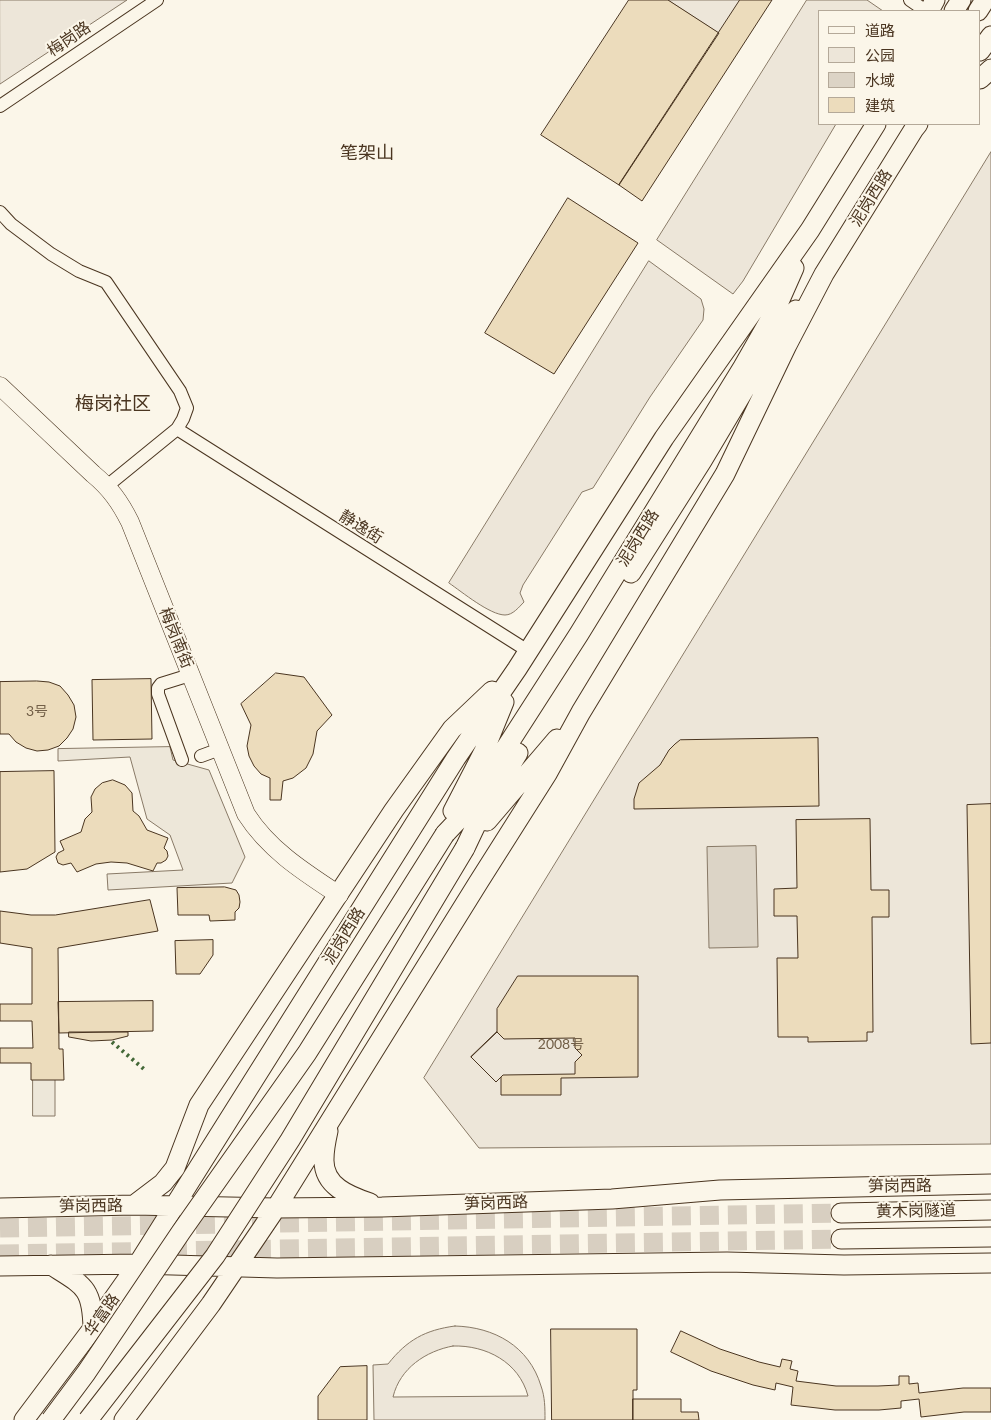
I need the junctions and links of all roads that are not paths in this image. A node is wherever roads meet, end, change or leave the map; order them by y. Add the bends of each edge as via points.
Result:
1 (157, 0) edge
2 (910, 0) edge
3 (925, 10) edge
4 (991, 36) edge
5 (981, 50) edge
6 (991, 70) edge
7 (981, 78) edge
8 (0, 106) edge
9 (875, 125) edge
10 (918, 125) edge
11 (0, 212) edge
12 (810, 230) junction
13 (824, 274) junction
14 (0, 386) edge
15 (177, 429) junction
16 (107, 486) junction
17 (528, 651) junction
18 (517, 669) junction
19 (190, 675) junction
20 (581, 712) junction
21 (220, 749) junction
22 (201, 756) dead end
23 (182, 760) dead end
24 (445, 834) junction
25 (465, 848) junction
26 (339, 895) junction
27 (329, 1123) junction
28 (991, 1184) edge
29 (134, 1205) junction
30 (175, 1205) junction
31 (382, 1207) junction
32 (0, 1208) edge
33 (276, 1208) junction
34 (991, 1210) edge
35 (840, 1212) tunnel mouth
36 (181, 1232) joint
37 (991, 1237) edge
38 (841, 1239) tunnel mouth
39 (991, 1263) edge
40 (138, 1264) junction
41 (51, 1265) junction
42 (0, 1266) edge
43 (237, 1267) junction
44 (93, 1328) junction
45 (24, 1420) edge
46 (51, 1420) edge
47 (88, 1420) edge
48 (124, 1420) edge

1 - 8 street, 梅岗路
2 - 3 street
4 - 5 main road
6 - 7 main road
9 - 12 main road, 泥岗西路
10 - 13 main road, 泥岗西路
11 - 15 street via 51,254 106,282 180,391 187,408
12 - 17 main road, 泥岗西路 via 664,438
12 - 24 main road, 泥岗西路 via 775,311 738,375 535,703 462,816
13 - 20 main road, 泥岗西路 via 726,474
13 - 25 main road, 泥岗西路 via 777,335 483,810
14 - 16 street, 梅岗南街
15 - 16 street
15 - 17 street, 静逸街
16 - 19 street, 梅岗南街 via 130,522
17 - 18 main road, 泥岗西路
18 - 24 main road, 泥岗西路 via 484,752 453,810
18 - 26 main road via 452,729
18 - 30 main road, 泥岗西路 via 456,758
19 - 21 street, 梅岗南街
19 - 23 street via 161,684 158,688
20 - 25 main road, 泥岗西路
20 - 27 main road, 泥岗西路 via 547,774
21 - 22 street
21 - 26 street, 梅岗南街 via 246,814 255,828 278,852
24 - 36 main road, 泥岗西路, bridge via 307,1053
25 - 47 main road, 泥岗西路, bridge via 290,1140 215,1256
26 - 29 main road via 199,1105 175,1168 163,1183
27 - 31 main road via 323,1161 330,1180 346,1194
27 - 33 main road, 泥岗西路
28 - 31 main road, 笋岗西路 via 720,1190 612,1199
29 - 30 main road, 笋岗西路
29 - 32 main road, 笋岗西路
30 - 33 main road, 笋岗西路
30 - 40 main road, 华富路
31 - 33 main road, 笋岗西路
33 - 43 main road
34 - 35 main road, 黄木岗隧道
36 - 46 main road, 华富路, bridge
37 - 38 main road, 黄木岗隧道
39 - 43 main road
40 - 41 main road
40 - 43 main road
40 - 44 main road, 华富路
41 - 42 main road
41 - 44 main road via 87,1292 92,1306
43 - 48 main road
44 - 45 main road, 华富路

